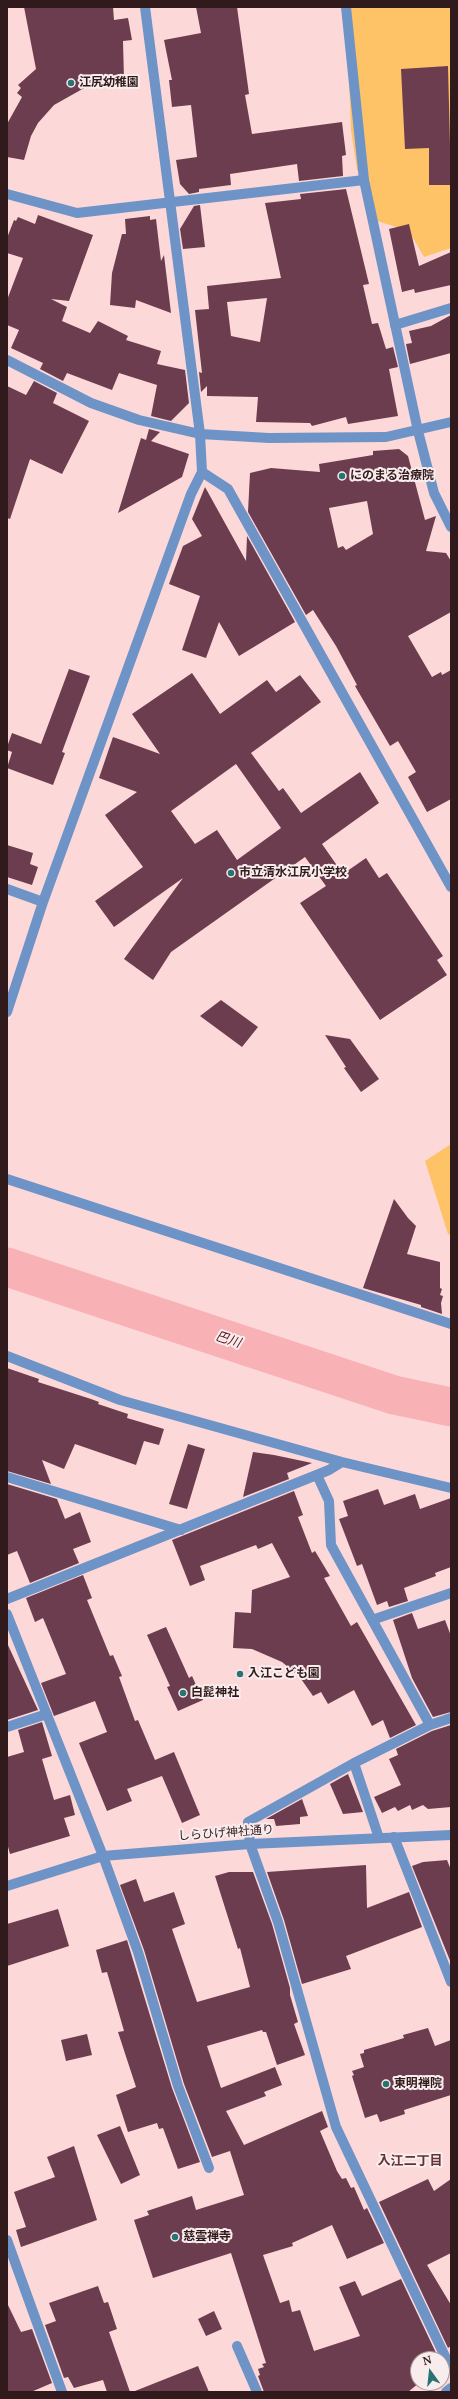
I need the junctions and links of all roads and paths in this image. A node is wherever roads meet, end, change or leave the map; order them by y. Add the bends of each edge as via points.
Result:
1 (145, 7) edge
2 (346, 7) edge
3 (364, 180) junction
4 (7, 194) edge
5 (170, 201) junction
6 (451, 308) edge
7 (395, 325) junction
8 (7, 360) edge
9 (451, 422) edge
10 (418, 431) junction
11 (200, 434) junction
12 (202, 472) junction
13 (451, 527) edge
14 (451, 887) edge
15 (7, 889) edge
16 (43, 902) junction
17 (7, 1012) edge
18 (7, 1179) edge
19 (451, 1324) edge
20 (7, 1356) edge
21 (342, 1462) junction
22 (317, 1475) junction
23 (7, 1477) edge
24 (451, 1488) edge
25 (181, 1530) junction
26 (451, 1593) edge
27 (7, 1599) edge
28 (7, 1614) edge
29 (372, 1620) junction
30 (47, 1714) junction
31 (451, 1718) edge
32 (430, 1725) junction
33 (7, 1727) edge
34 (354, 1763) junction
35 (451, 1835) edge
36 (394, 1837) junction
37 (380, 1838) junction
38 (250, 1844) junction
39 (103, 1856) junction
40 (7, 1886) edge
41 (451, 1982) edge
42 (209, 2168) dead end
43 (7, 2240) edge
44 (237, 2346) dead end
45 (451, 2369) edge
46 (62, 2392) edge
47 (257, 2392) edge

1 - 5 street
2 - 3 street
3 - 5 street
3 - 7 street
4 - 5 street via 77,213
5 - 11 street
6 - 7 street
7 - 10 street
8 - 11 street via 91,403 139,420
9 - 10 street
10 - 11 street via 370,437 269,438
10 - 13 street via 434,493
11 - 12 street
12 - 14 street via 228,489
12 - 16 street via 191,494
15 - 16 street
16 - 17 street
18 - 19 street
20 - 21 street via 120,1400
21 - 22 street
21 - 24 street
22 - 25 street
22 - 29 street via 329,1501 331,1545
23 - 25 street
25 - 27 street
26 - 29 street
28 - 30 street
29 - 32 street
30 - 33 street
30 - 39 street
31 - 32 street
32 - 34 street
34 - 37 street
34 - 38 street via 248,1822
35 - 36 street, しらひげ神社通り
36 - 37 street, しらひげ神社通り
36 - 41 street
37 - 38 street, しらひげ神社通り
38 - 39 street, しらひげ神社通り
38 - 45 street via 278,1922 336,2128
39 - 40 street, しらひげ神社通り
39 - 42 street via 138,1952 178,2086
43 - 46 street
44 - 47 street

